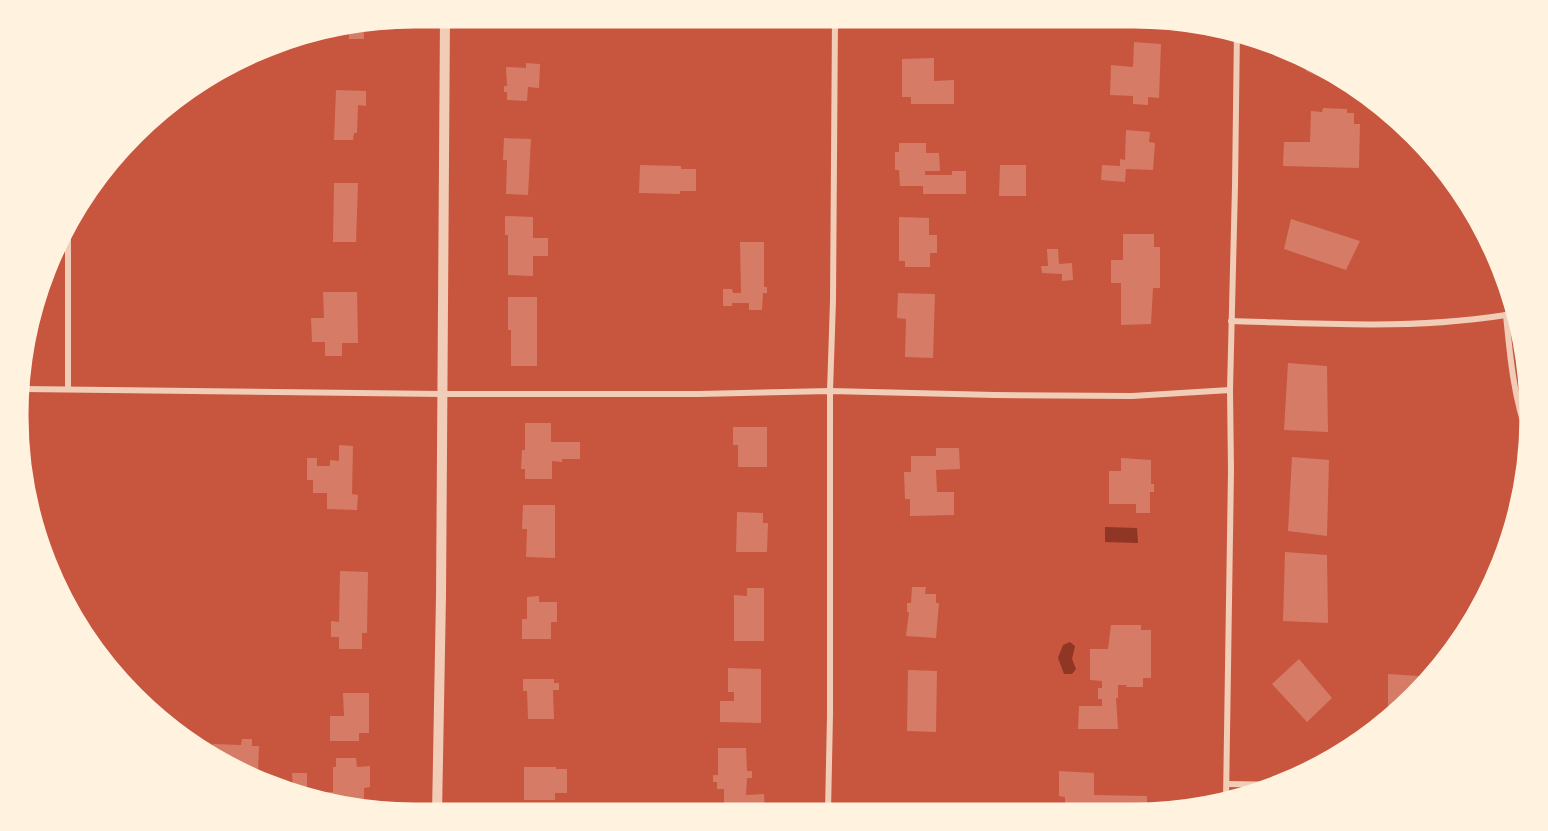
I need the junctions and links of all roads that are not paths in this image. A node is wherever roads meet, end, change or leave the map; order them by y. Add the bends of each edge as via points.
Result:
1 (445, 27) edge
2 (835, 27) edge
3 (1237, 41) edge
4 (68, 242) edge
5 (1506, 315) joint
6 (1231, 321) junction
7 (28, 389) edge
8 (68, 389) junction
9 (1230, 390) junction
10 (830, 391) junction
11 (442, 394) junction
12 (1521, 413) edge
13 (1227, 784) junction
14 (1253, 784) edge
15 (1226, 793) edge
16 (437, 804) edge
17 (828, 804) edge

1 - 11 street
2 - 10 street
3 - 6 street
4 - 8 street
5 - 6 street via 1421,324
5 - 12 street
6 - 9 street
7 - 8 street
8 - 11 street
9 - 10 street via 1132,396
9 - 13 street
10 - 11 street
10 - 17 street
11 - 16 street
13 - 14 street
13 - 15 street

